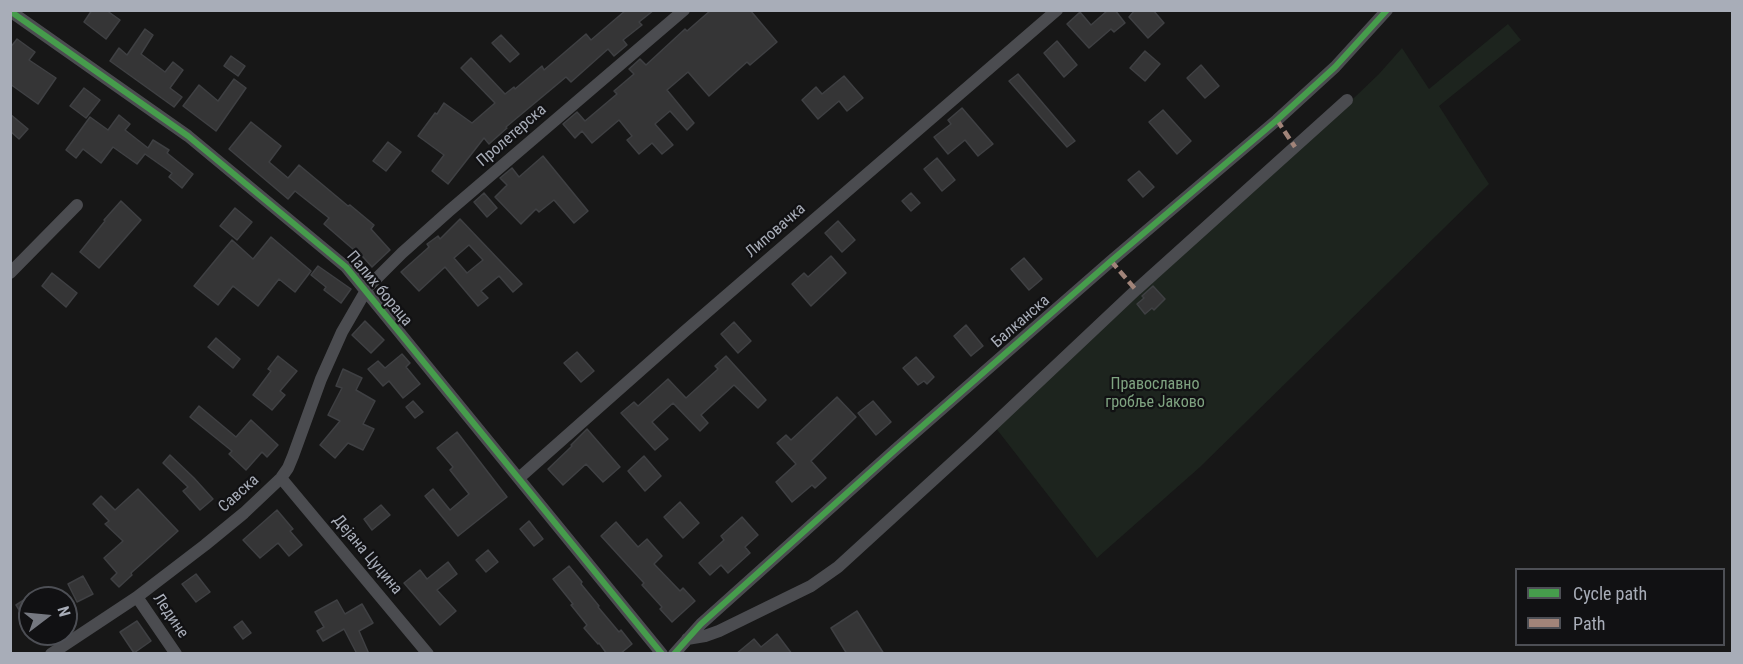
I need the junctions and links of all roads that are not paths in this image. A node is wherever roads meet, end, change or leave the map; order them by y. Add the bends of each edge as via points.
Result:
1 (684, 10) edge
2 (1057, 10) edge
3 (1387, 10) edge
4 (10, 11) edge
5 (1347, 100) dead end
6 (77, 205) dead end
7 (10, 273) edge
8 (365, 291) junction
9 (281, 478) junction
10 (519, 478) junction
11 (137, 597) junction
12 (687, 639) junction
13 (51, 654) edge
14 (176, 654) edge
15 (428, 654) edge
16 (662, 654) edge
17 (674, 654) edge

1 - 8 street, Пролетерска via 449,211
2 - 10 street, Липовачка
3 - 12 street, Балканска via 1335,67 1277,120 895,450
4 - 8 street, Палих бораца via 188,136 334,256
5 - 12 street via 838,567 811,586 719,631
6 - 7 street
8 - 9 street, Савска via 342,332
8 - 10 street, Палих бораца
9 - 11 street, Савска
9 - 15 street, Дејана Цуцина
10 - 16 street, Палих бораца
11 - 13 street, Савска
11 - 14 street, Ледине
12 - 17 street, Балканска

